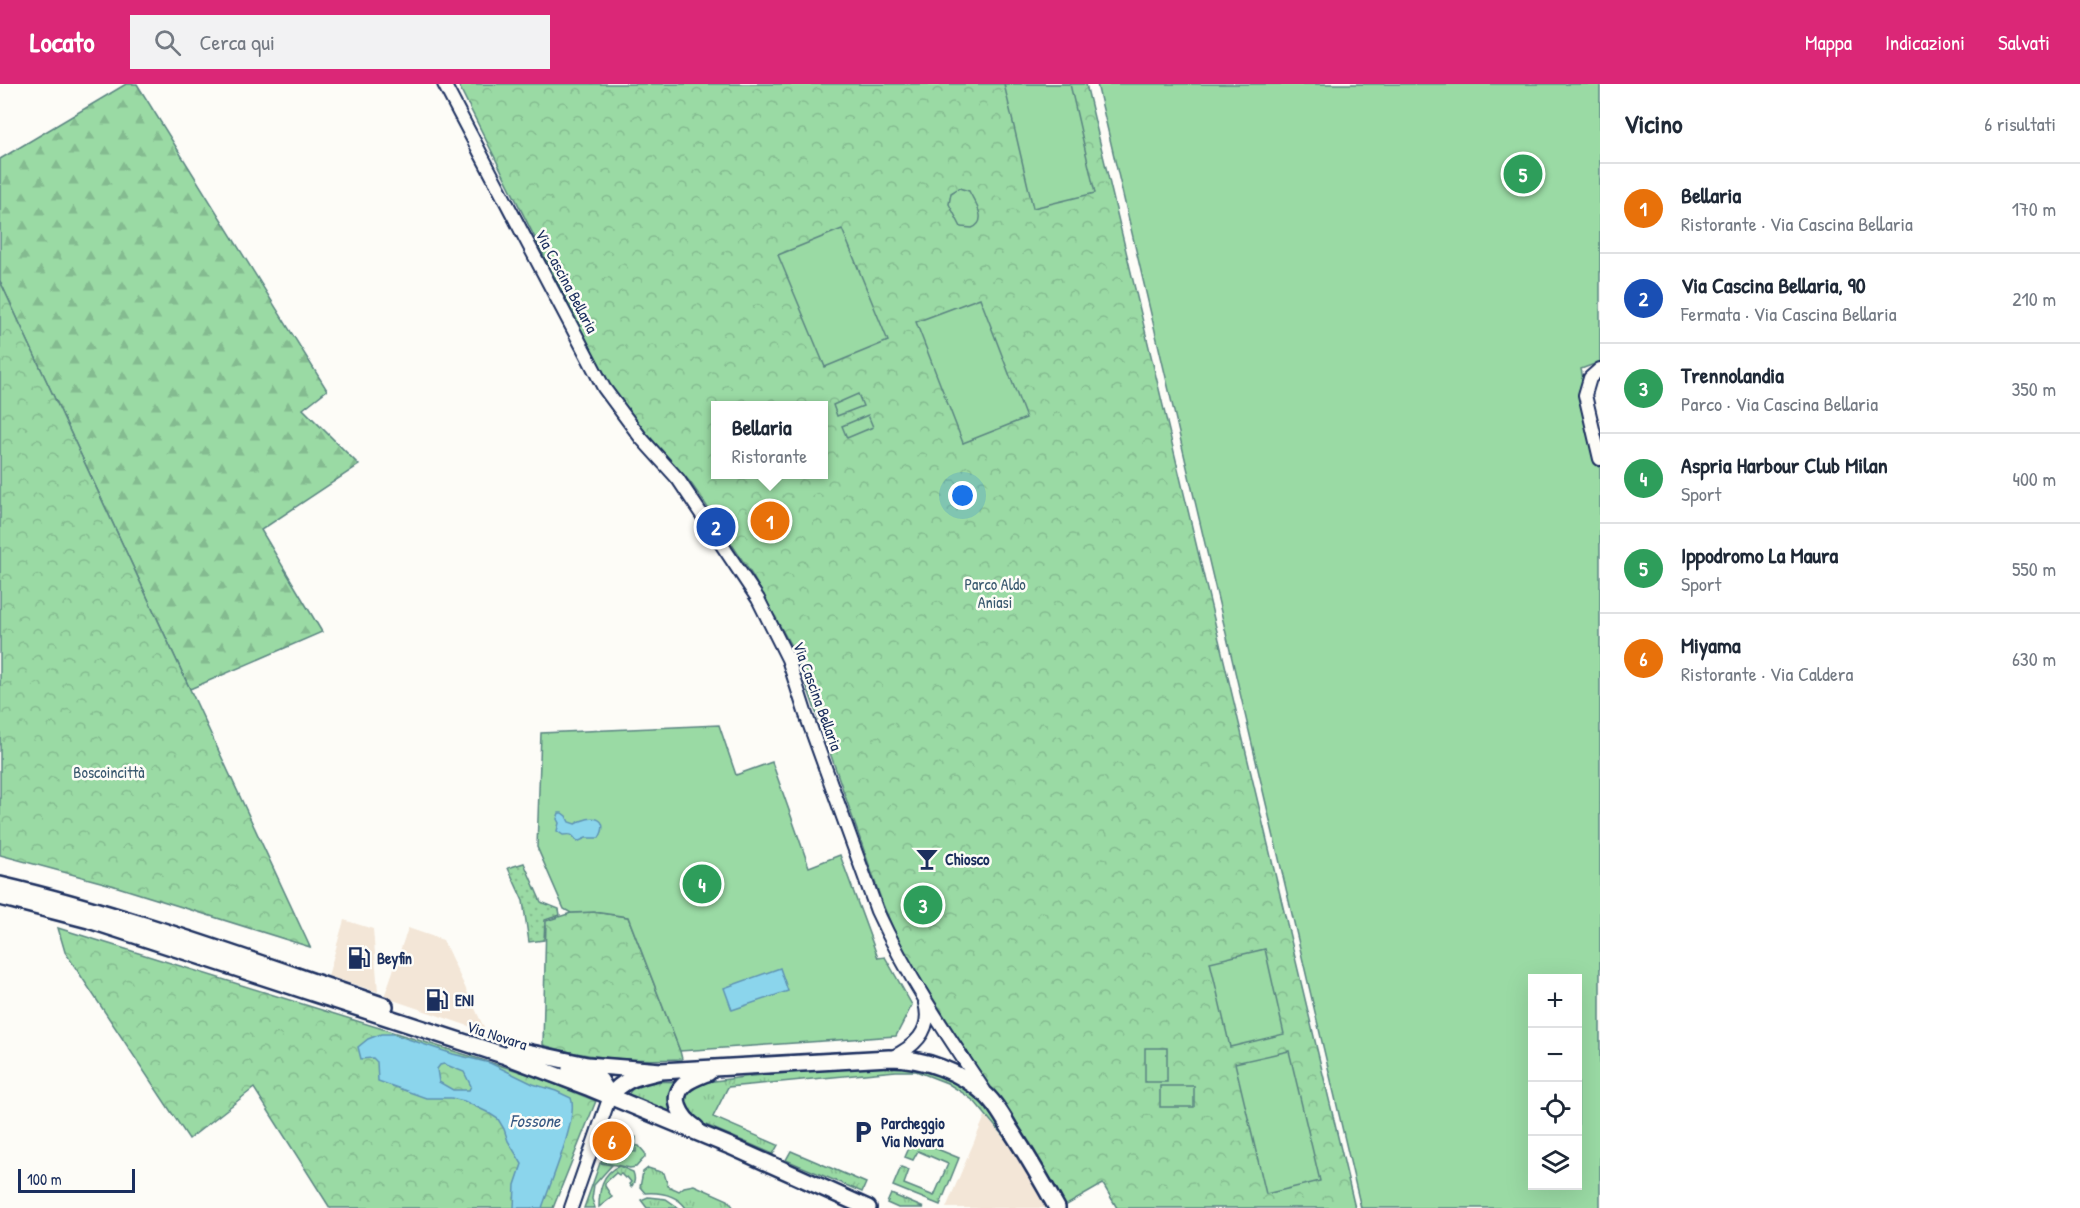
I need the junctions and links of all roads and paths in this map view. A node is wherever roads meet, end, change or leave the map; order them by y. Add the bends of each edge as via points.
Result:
1 (444, 84) edge
2 (1600, 369) edge
3 (1600, 459) edge
4 (0, 885) edge
5 (0, 897) edge
6 (924, 999) junction
7 (527, 1054) junction
8 (889, 1058) junction
9 (720, 1067) junction
10 (661, 1071) junction
11 (610, 1096) junction
12 (988, 1096) junction
13 (730, 1146) junction
14 (571, 1208) edge
15 (868, 1208) edge
16 (1057, 1208) edge

1 - 6 street, Via Cascina Bellaria via 604,388 678,479 759,599 789,659 877,911
2 - 3 street via 1590,378 1585,395
4 - 7 main road, Via Novara via 185,939
5 - 11 main road, Via Novara via 89,920 503,1055
6 - 8 street, Via Cascina Bellaria via 927,1018 923,1034 913,1045
6 - 12 street, Via Cascina Bellaria
7 - 10 main road, Via Novara via 587,1065
7 - 11 main road via 600,1080
8 - 9 main road, Via Cascina Bellaria
8 - 12 main road, Via Cascina Bellaria via 935,1065
9 - 10 main road, Via Cascina Bellaria
9 - 13 main road via 687,1082 677,1101 682,1116 692,1125
10 - 11 main road via 626,1080
11 - 13 main road, Via Novara
11 - 14 street
12 - 16 main road, Via Cascina Bellaria
13 - 15 main road, Via Novara

